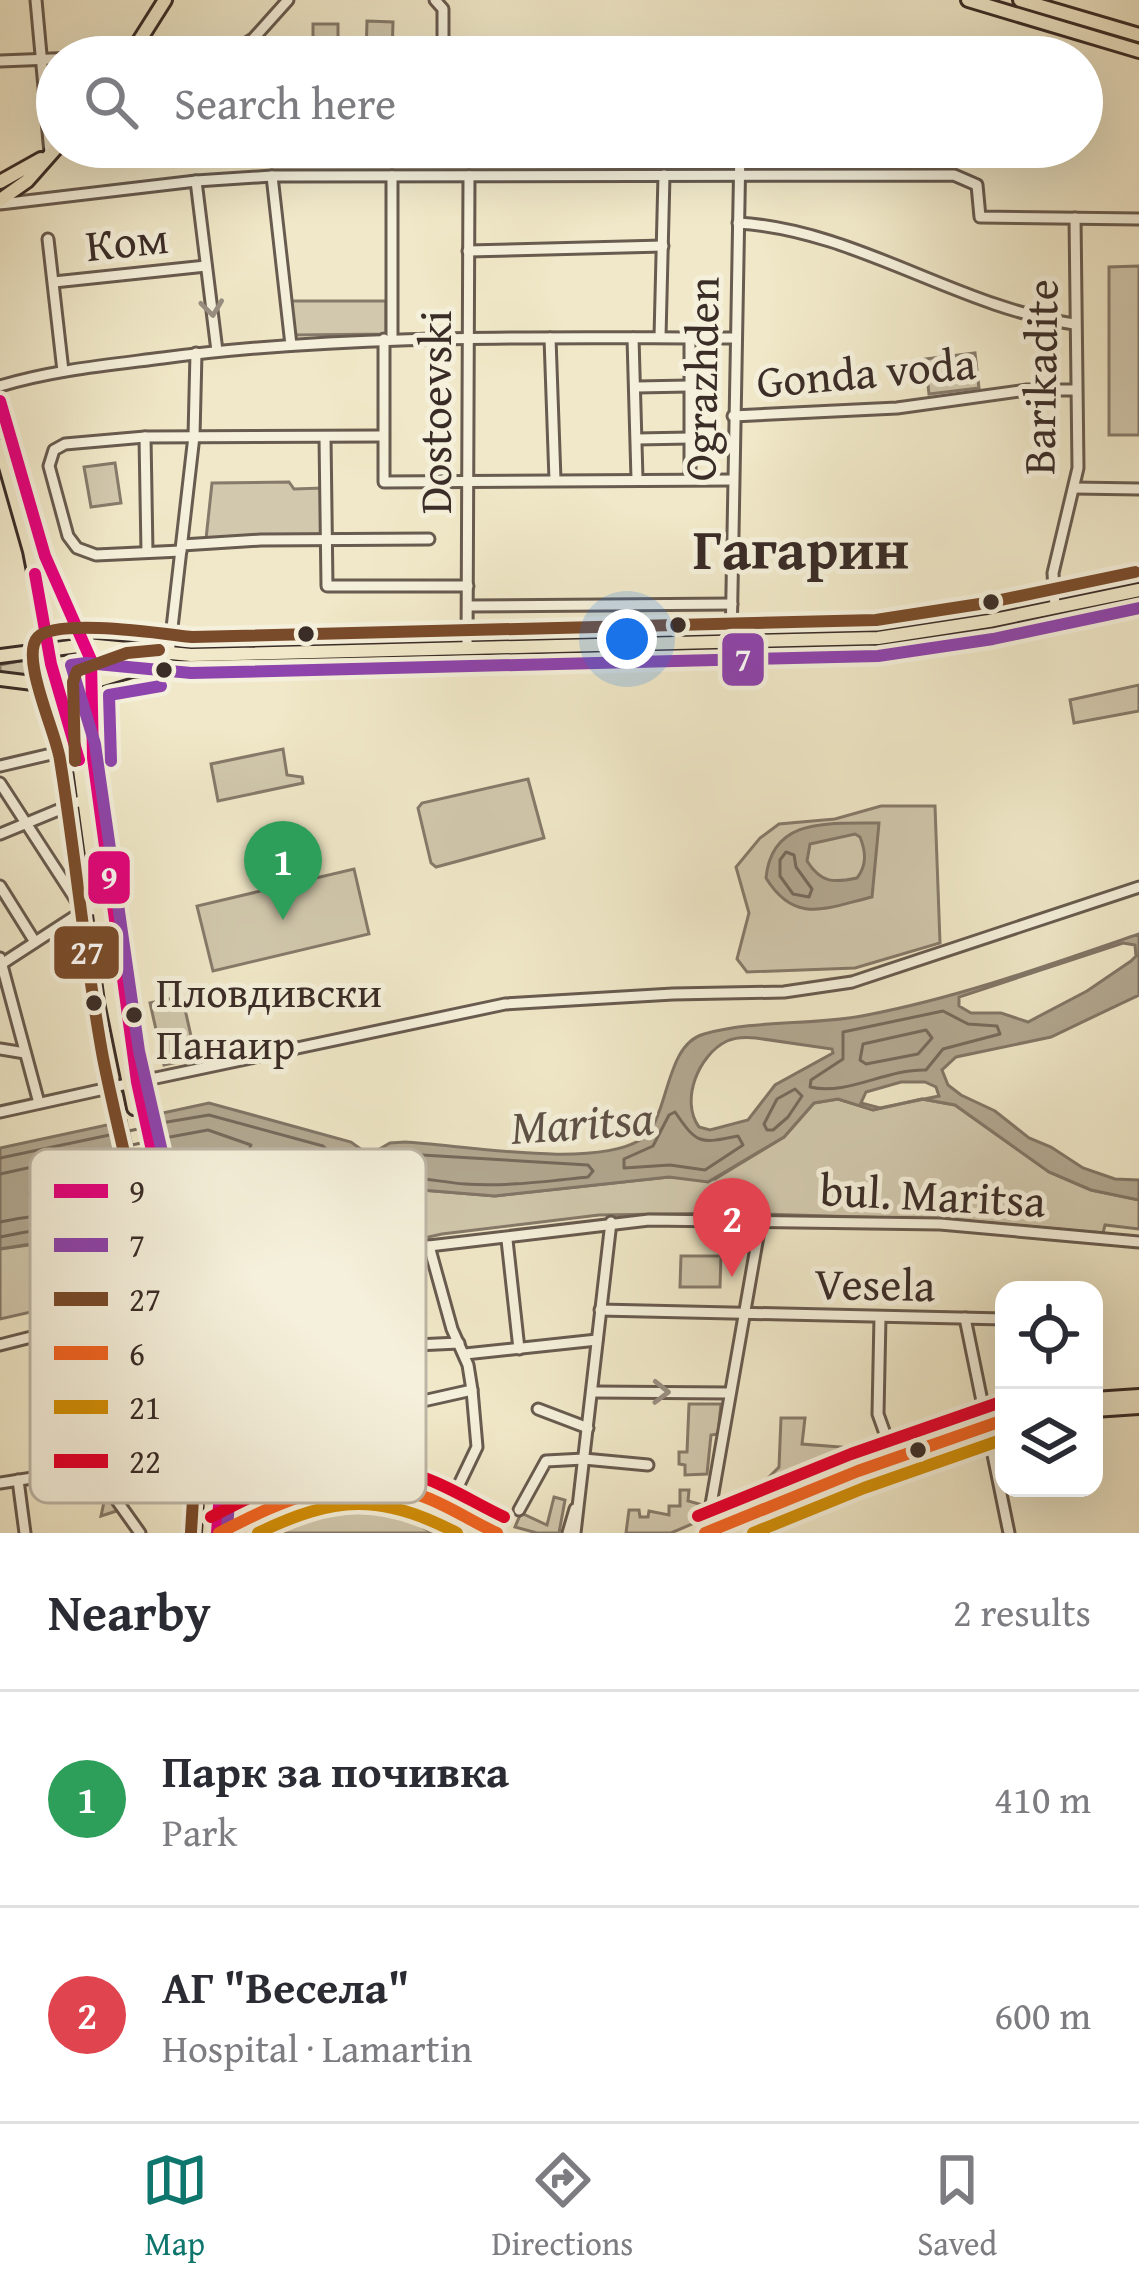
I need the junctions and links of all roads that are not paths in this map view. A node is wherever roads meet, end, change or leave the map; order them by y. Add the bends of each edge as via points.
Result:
1 (36, 0) edge
2 (164, 0) edge
3 (287, 0) edge
4 (435, 0) edge
5 (968, 0) edge
6 (1020, 0) edge
7 (1139, 35) edge
8 (40, 36) edge
9 (142, 36) edge
10 (256, 36) edge
11 (442, 36) edge
12 (1091, 36) edge
13 (1103, 39) edge
14 (1139, 50) edge
15 (36, 58) edge
16 (0, 61) edge
17 (36, 161) edge
18 (38, 168) edge
19 (739, 168) edge
20 (664, 175) junction
21 (739, 175) junction
22 (272, 176) junction
23 (392, 176) junction
24 (469, 176) junction
25 (27, 181) junction
26 (196, 181) junction
27 (0, 182) edge
28 (39, 200) junction
29 (0, 202) edge
30 (1076, 218) junction
31 (1139, 219) edge
32 (738, 223) junction
33 (48, 239) dead end
34 (663, 247) junction
35 (468, 251) junction
36 (206, 266) junction
37 (54, 282) junction
38 (1074, 325) junction
39 (550, 338) junction
40 (633, 338) junction
41 (660, 338) junction
42 (690, 338) junction
43 (734, 338) junction
44 (388, 339) junction
45 (468, 339) junction
46 (291, 345) junction
47 (217, 351) junction
48 (196, 353) junction
49 (63, 370) junction
50 (0, 386) edge
51 (689, 386) junction
52 (637, 387) junction
53 (1076, 390) junction
54 (0, 401) edge
55 (733, 416) junction
56 (145, 436) junction
57 (194, 436) junction
58 (383, 436) junction
59 (325, 437) junction
60 (690, 438) junction
61 (637, 439) junction
62 (0, 446) edge
63 (637, 479) junction
64 (690, 479) junction
65 (555, 480) junction
66 (732, 480) junction
67 (467, 481) junction
68 (1074, 488) junction
69 (1139, 489) edge
70 (429, 539) dead end
71 (326, 540) junction
72 (182, 548) junction
73 (147, 552) junction
74 (1139, 571) edge
75 (468, 586) junction
76 (1052, 590) junction
77 (1139, 590) edge
78 (732, 604) junction
79 (1139, 604) edge
80 (468, 606) junction
81 (1055, 607) junction
82 (731, 641) junction
83 (86, 645) junction
84 (467, 649) junction
85 (51, 650) junction
86 (169, 654) junction
87 (0, 656) edge
88 (731, 657) junction
89 (0, 679) edge
90 (91, 682) junction
91 (56, 685) junction
92 (77, 748) junction
93 (0, 766) edge
94 (0, 783) edge
95 (85, 799) junction
96 (25, 823) junction
97 (0, 834) edge
98 (0, 886) edge
99 (1139, 887) edge
100 (99, 909) junction
101 (83, 911) junction
102 (35, 942) junction
103 (1, 962) edge
104 (0, 1049) edge
105 (25, 1053) junction
106 (132, 1083) junction
107 (39, 1103) junction
108 (0, 1112) edge
109 (146, 1149) edge
110 (761, 1219) junction
111 (611, 1222) junction
112 (507, 1240) dead end
113 (1139, 1242) edge
114 (429, 1246) junction
115 (426, 1247) edge
116 (601, 1310) junction
117 (742, 1315) junction
118 (880, 1317) junction
119 (964, 1318) junction
120 (995, 1319) edge
121 (30, 1337) edge
122 (598, 1340) junction
123 (0, 1345) edge
124 (426, 1347) edge
125 (462, 1348) junction
126 (519, 1348) junction
127 (472, 1390) junction
128 (592, 1392) junction
129 (730, 1393) junction
130 (1139, 1396) edge
131 (1103, 1398) edge
132 (426, 1400) edge
133 (1139, 1407) edge
134 (538, 1409) dead end
135 (1103, 1409) edge
136 (588, 1428) junction
137 (994, 1432) edge
138 (889, 1445) dead end
139 (584, 1459) junction
140 (648, 1465) dead end
141 (30, 1478) edge
142 (18, 1480) junction
143 (0, 1483) edge
144 (455, 1493) dead end
145 (426, 1501) edge
146 (119, 1503) edge
147 (214, 1503) edge
148 (218, 1503) edge
149 (274, 1503) edge
150 (316, 1503) edge
151 (396, 1503) edge
152 (519, 1510) dead end
153 (25, 1533) edge
154 (140, 1533) edge
155 (215, 1533) edge
156 (244, 1533) edge
157 (470, 1533) edge
158 (497, 1533) edge
159 (572, 1533) edge
160 (705, 1533) edge
161 (730, 1533) edge
162 (1009, 1533) edge

1 - 8 street
2 - 9 main road
3 - 10 street
4 - 11 street
5 - 12 main road
6 - 7 main road
13 - 14 main road
15 - 16 street
17 - 27 main road
18 - 25 main road
19 - 21 street, Ograzhden
20 - 21 street
20 - 24 street
20 - 34 street
21 - 30 street via 955,175 977,185 980,218
21 - 32 street, Ograzhden
22 - 23 street
22 - 26 street
22 - 46 street
23 - 24 street
23 - 44 street
24 - 35 street, Dostoevski
25 - 28 street
25 - 29 main road
26 - 28 street
26 - 36 street
28 - 29 street
30 - 31 street
30 - 38 street, Barikadite
32 - 38 street via 812,234 995,304
32 - 43 street, Ograzhden
33 - 37 street
34 - 35 street
34 - 41 street
35 - 45 street, Dostoevski
36 - 37 street, Ком
36 -> 47 street
37 - 49 street
38 - 53 street, Barikadite
39 - 40 street
39 - 45 street
39 - 65 street
40 - 41 street
40 - 52 street
41 - 42 street
42 - 43 street
42 - 51 street
43 - 55 street, Ograzhden
44 - 45 street
44 - 46 street
44 - 58 street
45 - 67 street, Dostoevski
46 - 47 street
47 - 48 street
48 - 49 street
48 - 57 street
49 - 50 street
51 - 52 street
51 - 60 street
52 - 61 street
53 - 55 street, Gonda voda
53 - 68 street, Barikadite
54 - 83 main road via 45,556
55 - 66 street, Ograzhden
56 - 57 street
56 - 73 street
56 - 73 street via 65,444 49,460 68,536 88,554
57 - 59 street
57 - 72 street
58 - 59 street
58 - 67 street via 384,482
59 - 71 street
60 - 61 street
60 - 64 street
61 - 63 street
62 - 85 main road
63 - 64 street
63 - 65 street
64 - 66 street
65 - 67 street
66 - 78 street, Ograzhden
67 - 75 street, Dostoevski
68 - 69 street
68 - 76 street, Barikadite
70 - 71 street
71 - 72 street
71 - 75 street via 330,588
72 - 73 street
72 - 86 street
74 - 76 street
75 - 80 street, Dostoevski
76 - 81 street, Barikadite
77 - 81 main road
78 - 80 street
78 - 82 street, Ograzhden
79 - 88 main road via 910,650
80 - 84 street, Dostoevski
81 - 82 main road via 878,638
82 - 84 main road
82 - 88 street, Ograzhden
83 - 85 main road
83 - 86 main road
83 - 90 main road
84 - 86 main road
85 - 87 main road
85 - 91 main road
88 - 90 main road via 152,668
89 - 91 main road
90 - 91 main road
90 - 106 main road
91 - 92 main road
92 - 93 street
92 - 95 main road
94 - 96 street
95 - 96 street
95 - 100 main road
96 - 97 street
96 - 101 street
98 - 102 street
99 - 106 street via 851,982 505,1004
100 - 101 street
100 - 106 main road
101 - 102 street
102 - 103 street
103 - 105 street
104 - 105 street
105 - 107 street
106 - 107 street
106 - 109 main road
107 - 108 street
110 - 111 street, bul. Maritsa
110 - 113 street, bul. Maritsa
110 - 117 street
111 - 114 street, bul. Maritsa
111 - 116 street
112 - 126 street
114 - 115 street, bul. Maritsa
114 - 125 street
116 - 117 street, Vesela
116 - 122 street
117 - 118 street, Vesela
117 - 129 street
118 - 119 street, Vesela
118 - 138 street via 878,1414
119 - 120 street, Vesela
119 - 137 street
121 - 123 street, bul. Maritsa
122 - 126 street
122 - 128 street
124 - 125 street
125 - 126 street
125 - 127 street
127 - 132 street
127 - 144 street via 477,1447
128 -> 129 street
128 - 136 street
129 - 160 street
130 - 131 main road
133 - 135 main road
134 - 136 street
136 - 139 street
137 - 160 main road via 858,1471
137 - 161 main road
137 - 162 street
139 - 140 street
139 - 152 street via 545,1461
139 - 159 street
141 - 142 street
142 - 143 street
142 - 153 street
145 - 158 main road
146 - 154 street
147 - 155 main road
148 - 155 main road
149 - 155 main road
150 - 156 main road
151 - 157 main road

